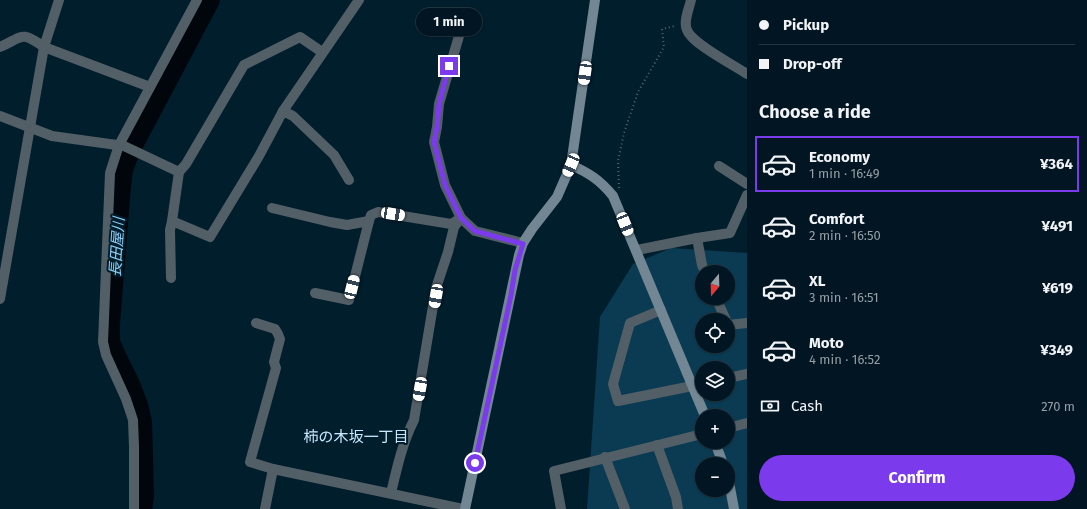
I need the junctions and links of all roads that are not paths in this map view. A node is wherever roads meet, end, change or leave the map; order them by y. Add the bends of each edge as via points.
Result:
1 (59, 0) edge
2 (197, 0) edge
3 (359, 0) edge
4 (596, 0) edge
5 (691, 0) edge
6 (459, 36) dead end
7 (0, 47) edge
8 (44, 47) junction
9 (322, 52) junction
10 (747, 74) edge
11 (150, 87) junction
12 (283, 111) junction
13 (0, 116) edge
14 (30, 127) junction
15 (122, 145) junction
16 (571, 165) junction
17 (719, 166) dead end
18 (179, 172) junction
19 (349, 180) dead end
20 (747, 184) edge
21 (747, 195) edge
22 (272, 208) dead end
23 (461, 218) junction
24 (172, 221) junction
25 (369, 221) junction
26 (697, 238) junction
27 (523, 244) junction
28 (637, 250) junction
29 (702, 265) edge
30 (171, 278) dead end
31 (315, 293) dead end
32 (0, 299) edge
33 (661, 310) junction
34 (256, 323) dead end
35 (747, 323) edge
36 (735, 324) edge
37 (747, 374) edge
38 (735, 377) edge
39 (695, 381) edge
40 (695, 385) edge
41 (747, 423) edge
42 (735, 426) edge
43 (695, 436) edge
44 (657, 445) junction
45 (605, 457) junction
46 (273, 469) junction
47 (391, 494) junction
48 (732, 497) edge
49 (134, 509) edge
50 (264, 509) edge
51 (464, 509) edge
52 (561, 509) edge
53 (625, 509) edge
54 (678, 509) edge
55 (734, 509) edge

1 - 8 street
2 - 11 street
3 - 9 street
4 - 16 street
5 - 10 street via 687,30 697,42
6 - 23 street via 439,104 434,142 445,185
7 - 8 street via 24,36 32,38
8 - 11 street
8 - 14 street
9 - 12 street
9 - 18 street via 300,37 244,65
11 - 15 street
12 - 19 street via 293,116 334,155
12 - 24 street via 210,237
13 - 14 street
14 - 15 street via 52,136
14 - 32 street
15 - 18 street
15 - 49 street via 110,173 103,342 133,420
16 - 27 street via 557,196
16 - 28 street via 591,174 613,196
17 - 20 street
18 - 24 street
21 - 26 street via 730,233
22 - 25 street via 347,225
23 - 25 street via 451,224 378,212 371,215
23 - 27 street via 475,231
23 - 47 street via 454,227 436,288 414,420 400,457
24 - 30 street
25 - 31 street via 349,300
26 - 28 street
26 - 29 street
27 - 51 street via 515,270
28 - 33 street
33 - 39 street
33 - 40 street via 630,323 613,384 618,401
34 - 46 street via 275,329 280,339 274,362 276,368 250,462
35 - 36 street
37 - 38 street
41 - 42 street
43 - 44 street
44 - 45 street
44 - 54 street
45 - 52 street via 554,471
45 - 53 street
46 - 47 street
46 - 50 street
47 - 51 street
48 - 55 street

